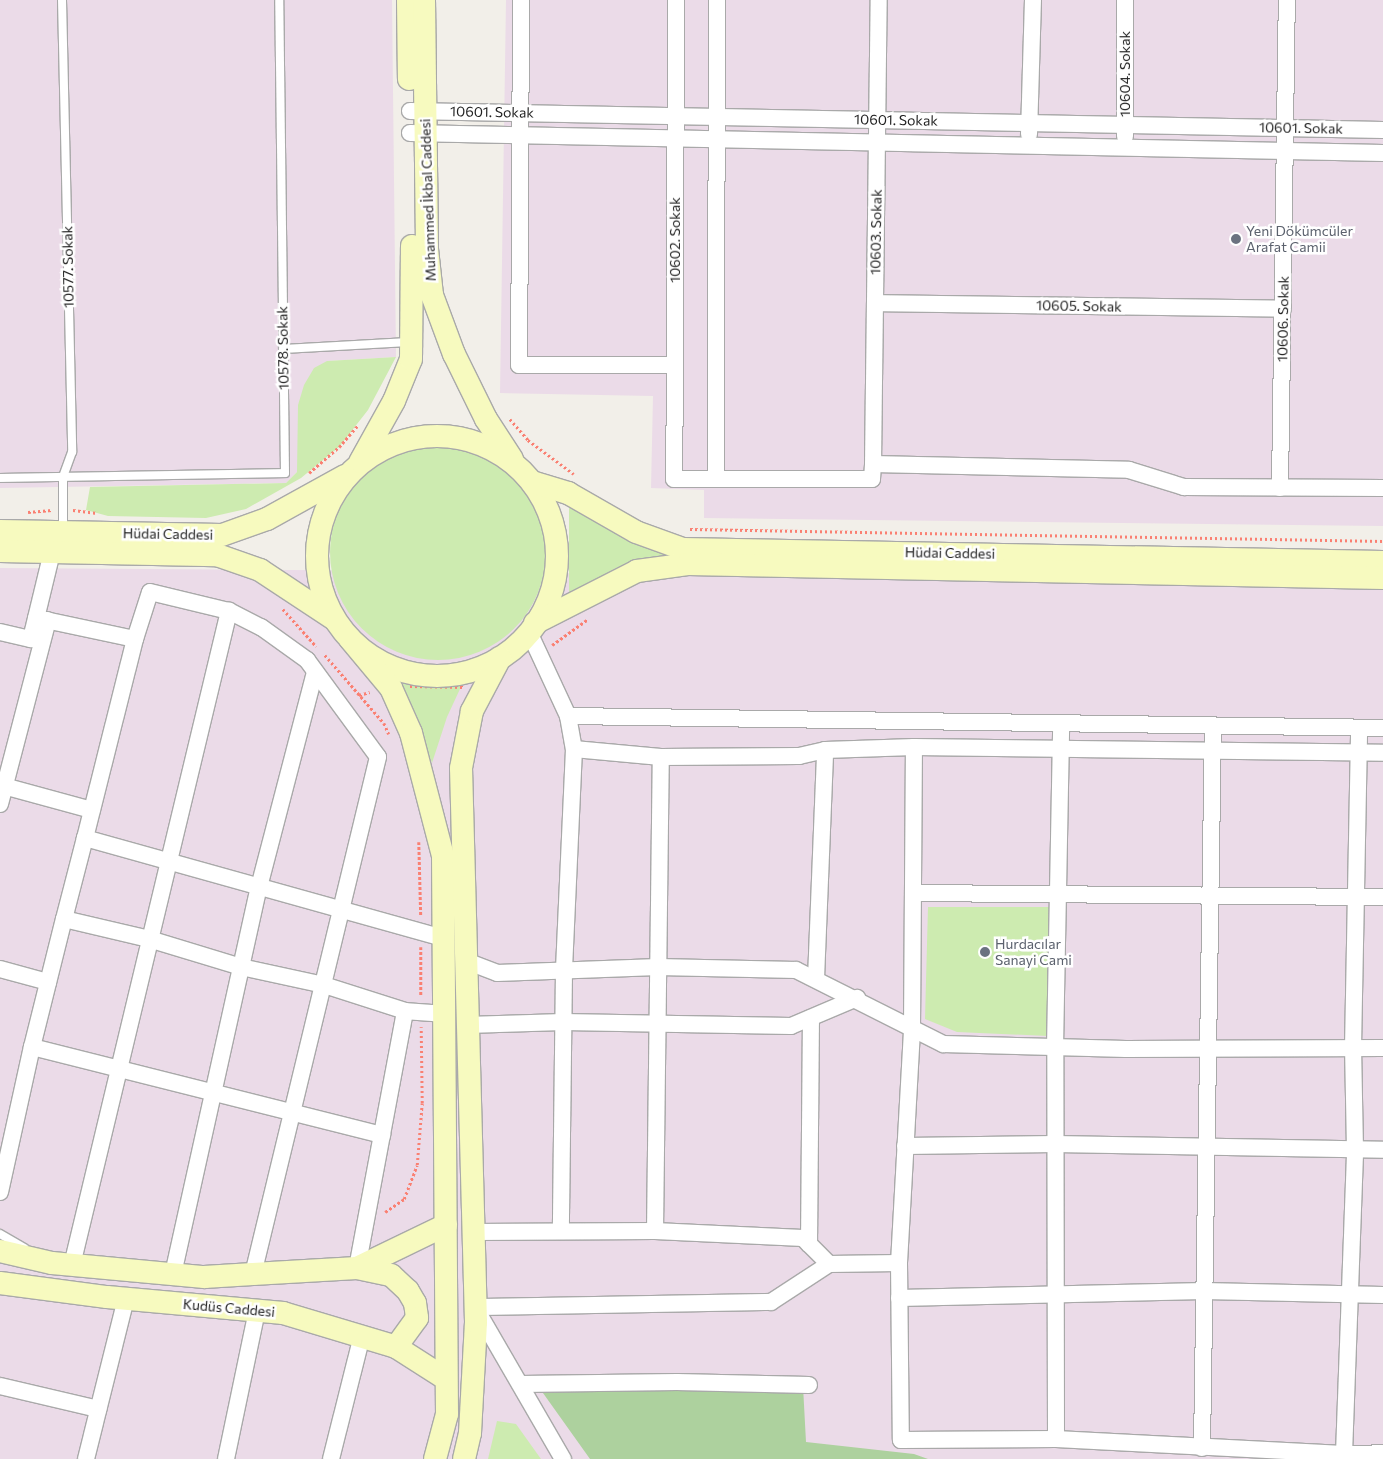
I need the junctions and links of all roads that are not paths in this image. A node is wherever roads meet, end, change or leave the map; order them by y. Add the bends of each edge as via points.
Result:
1 (62, 0) edge
2 (279, 0) edge
3 (408, 0) edge
4 (424, 0) edge
5 (521, 0) edge
6 (676, 0) edge
7 (717, 0) edge
8 (879, 0) edge
9 (1033, 0) edge
10 (1125, 0) edge
11 (1287, 0) edge
12 (418, 111) junction
13 (520, 113) junction
14 (675, 116) junction
15 (717, 116) junction
16 (878, 120) junction
17 (1030, 123) junction
18 (1125, 124) junction
19 (1285, 128) junction
20 (1383, 130) edge
21 (418, 133) junction
22 (520, 135) junction
23 (675, 138) junction
24 (717, 139) junction
25 (877, 143) junction
26 (1029, 146) junction
27 (1125, 148) junction
28 (1285, 151) junction
29 (1383, 153) edge
30 (875, 303) junction
31 (1283, 309) junction
32 (414, 342) junction
33 (283, 349) junction
34 (674, 365) junction
35 (873, 464) junction
36 (354, 469) junction
37 (525, 475) junction
38 (63, 477) junction
39 (0, 478) edge
40 (716, 479) junction
41 (1280, 488) junction
42 (1383, 488) edge
43 (0, 531) edge
44 (63, 532) junction
45 (0, 551) edge
46 (52, 552) junction
47 (1383, 562) edge
48 (1383, 578) edge
49 (229, 611) junction
50 (42, 619) junction
51 (335, 619) junction
52 (532, 628) junction
53 (0, 632) edge
54 (135, 639) junction
55 (350, 639) junction
56 (500, 658) junction
57 (315, 672) junction
58 (568, 716) junction
59 (1061, 723) junction
60 (1213, 726) junction
61 (1359, 728) junction
62 (1383, 728) edge
63 (914, 747) junction
64 (1059, 748) junction
65 (574, 749) junction
66 (825, 750) junction
67 (1214, 750) junction
68 (1360, 752) junction
69 (1383, 753) edge
70 (661, 757) junction
71 (2, 786) edge
72 (0, 804) edge
73 (92, 810) junction
74 (85, 838) junction
75 (167, 861) junction
76 (259, 887) junction
77 (914, 893) junction
78 (1057, 894) junction
79 (1212, 896) junction
80 (1357, 896) junction
81 (1383, 897) edge
82 (343, 910) junction
83 (64, 920) junction
84 (444, 938) junction
85 (149, 939) junction
86 (466, 961) junction
87 (241, 967) junction
88 (658, 968) junction
89 (0, 969) edge
90 (564, 971) junction
91 (816, 980) junction
92 (48, 982) junction
93 (324, 985) junction
94 (857, 998) junction
95 (413, 1012) junction
96 (445, 1014) junction
97 (811, 1018) junction
98 (563, 1022) junction
99 (659, 1023) junction
100 (467, 1025) junction
101 (912, 1028) junction
102 (32, 1047) junction
103 (1055, 1047) junction
104 (1210, 1048) junction
105 (1353, 1048) junction
106 (1383, 1048) edge
107 (118, 1069) junction
108 (213, 1093) junction
109 (293, 1112) junction
110 (382, 1135) junction
111 (1055, 1144) junction
112 (905, 1146) junction
113 (1206, 1147) junction
114 (1355, 1150) junction
115 (1383, 1150) edge
116 (0, 1192) edge
117 (446, 1226) junction
118 (561, 1230) junction
119 (655, 1231) junction
120 (473, 1232) junction
121 (0, 1234) edge
122 (809, 1244) junction
123 (0, 1251) edge
124 (899, 1263) junction
125 (62, 1264) junction
126 (829, 1264) junction
127 (358, 1268) junction
128 (173, 1274) junction
129 (253, 1274) junction
130 (0, 1283) edge
131 (1204, 1291) junction
132 (1055, 1294) junction
133 (1350, 1294) junction
134 (1383, 1295) edge
135 (899, 1298) junction
136 (126, 1299) junction
137 (475, 1307) junction
138 (257, 1311) junction
139 (362, 1336) junction
140 (396, 1347) junction
141 (446, 1379) junction
142 (521, 1384) junction
143 (809, 1385) dead end
144 (0, 1386) edge
145 (98, 1409) junction
146 (1056, 1439) junction
147 (1202, 1448) junction
148 (1383, 1453) edge
149 (1344, 1454) junction
150 (86, 1459) edge
151 (226, 1459) edge
152 (331, 1459) edge
153 (435, 1459) edge
154 (464, 1459) edge
155 (563, 1459) edge

1 - 38 lane, 10577. Sokak via 72,452
2 - 33 lane, 10578. Sokak
3 - 12 street, Muhammed İkbal Caddesi
4 - 12 street, Muhammed İkbal Caddesi
5 - 13 street
6 - 14 street, 10602. Sokak
7 - 15 street
8 - 16 street, 10603. Sokak
9 - 17 street
10 - 18 street, 10604. Sokak
11 - 19 street, 10606. Sokak
12 - 13 street, 10601. Sokak
12 - 21 street, Muhammed İkbal Caddesi
13 - 14 street, 10601. Sokak
13 - 22 street
14 - 15 street, 10601. Sokak
14 - 23 street, 10602. Sokak
15 - 16 street, 10601. Sokak
15 - 24 street
16 - 17 street, 10601. Sokak
16 - 25 street, 10603. Sokak
17 - 18 street, 10601. Sokak
17 - 26 street
18 - 19 street, 10601. Sokak
18 - 27 street, 10604. Sokak
19 - 20 street, 10601. Sokak
19 - 28 street, 10606. Sokak
21 - 22 street, 10601. Sokak
21 - 32 street, Muhammed İkbal Caddesi
21 - 37 street, Muhammed İkbal Caddesi via 432,295 454,354 486,419
22 - 23 street, 10601. Sokak
22 - 34 street via 519,365
23 - 24 street, 10601. Sokak
23 - 34 street, 10602. Sokak
24 - 25 street, 10601. Sokak
24 - 40 street
25 - 26 street, 10601. Sokak
25 - 30 street, 10603. Sokak
26 - 27 street, 10601. Sokak
27 - 28 street, 10601. Sokak
28 - 29 street, 10601. Sokak
28 - 31 street, 10606. Sokak
30 - 31 street, 10605. Sokak
30 - 35 street, 10603. Sokak
31 - 41 street, 10606. Sokak
32 - 33 lane
32 - 36 street, Muhammed İkbal Caddesi via 401,386
33 - 38 lane, 10578. Sokak via 285,474
34 - 40 street, 10602. Sokak via 674,479
35 - 40 street via 872,479
35 - 41 street via 1129,470 1184,487
36 - 37 street, Hüdai Caddesi via 392,445 410,439 439,436 486,446
36 - 44 street, Hüdai Caddesi via 266,520 222,535
36 - 51 street, Muhammed İkbal Caddesi via 332,498 317,544 322,591
37 - 47 street, Hüdai Caddesi via 568,494 636,532 683,549
37 - 52 street, Muhammed İkbal Caddesi via 549,513 557,548 553,584
38 - 39 lane
38 - 44 lane, 10577. Sokak
41 - 42 street
43 - 44 street, Hüdai Caddesi
45 - 46 street, Hüdai Caddesi
46 - 50 street
46 - 51 street, Hüdai Caddesi via 196,554 238,560 260,570
48 - 52 street, Hüdai Caddesi via 688,564 637,571
49 - 54 street via 150,592
49 - 57 street via 261,626 307,660
49 - 75 street
50 - 53 street via 31,639
50 - 54 street
50 - 71 street
51 - 55 street
52 - 56 street
52 - 58 street
54 - 73 street
55 - 56 street via 383,663 422,675 462,673
55 - 84 street via 391,688 411,732 443,856
56 - 86 street via 472,711 461,768
57 - 76 street
57 - 82 street via 378,757
58 - 59 street
58 - 65 street
59 - 60 street
59 - 64 street
60 - 61 street
60 - 67 street
61 - 62 street
61 - 68 street
63 - 64 street
63 - 66 street
63 - 77 street
64 - 67 street
64 - 78 street
65 - 70 street
65 - 90 street
66 - 70 street via 798,756
66 - 91 street
67 - 68 street
67 - 79 street
68 - 69 street
68 - 80 street
70 - 88 street
71 - 72 street
71 - 73 street
73 - 74 street
74 - 75 street
74 - 83 street
75 - 76 street
75 - 85 street
76 - 82 street
76 - 87 street
77 - 78 street
77 - 101 street
78 - 79 street
78 - 103 street
79 - 80 street
79 - 104 street
80 - 81 street
80 - 105 street
82 - 84 street
82 - 93 street
83 - 85 street
83 - 92 street
84 - 96 street
85 - 87 street
85 - 107 street
86 - 90 street via 497,973
86 - 100 street
87 - 93 street
87 - 108 street
88 - 90 street
88 - 91 street via 796,970
88 - 99 street
89 - 92 street
90 - 98 street
91 - 94 street
92 - 102 street
93 - 95 street
93 - 109 street
94 - 97 street
94 - 101 street
95 - 96 street
95 - 110 street
96 - 117 street
97 - 99 street via 791,1026
97 - 122 street
98 - 99 street
98 - 100 street
98 - 118 street
99 - 119 street
100 - 120 street
101 - 103 street via 944,1044
101 - 112 street
102 - 107 street
102 - 116 street
103 - 104 street
103 - 111 street
104 - 105 street
104 - 113 street
105 - 106 street
105 - 114 street
107 - 108 street
107 - 125 street
108 - 109 street
108 - 128 street
109 - 110 street
109 - 129 street
110 - 127 street
111 - 112 street
111 - 113 street
111 - 132 street
112 - 124 street
113 - 114 street
113 - 131 street
114 - 115 street
114 - 133 street
117 - 127 street
117 - 141 street
118 - 119 street
118 - 120 street
119 - 122 street via 803,1238
120 - 137 street
121 - 125 lane
122 - 126 street
123 - 125 street
124 - 126 street
124 - 135 street
125 - 128 street
126 - 137 street via 771,1302
127 - 129 street
127 - 140 street via 391,1275 415,1303 417,1318
128 - 129 street
130 - 136 street, Kudüs Caddesi
131 - 132 street
131 - 133 street
131 - 147 street
132 - 135 street
132 - 146 street
133 - 134 street
133 - 149 street
135 - 146 street via 900,1440
136 - 138 street, Kudüs Caddesi
136 - 145 street
137 - 142 street
137 - 154 street via 470,1433
138 - 139 street, Kudüs Caddesi via 283,1313
138 - 151 street
139 - 140 street, Kudüs Caddesi
139 - 152 street
140 - 141 street, Kudüs Caddesi
141 - 153 street via 447,1414
142 - 143 street via 677,1382
142 - 155 street
144 - 145 street
145 - 150 street
146 - 147 street
147 - 149 street
148 - 149 street

